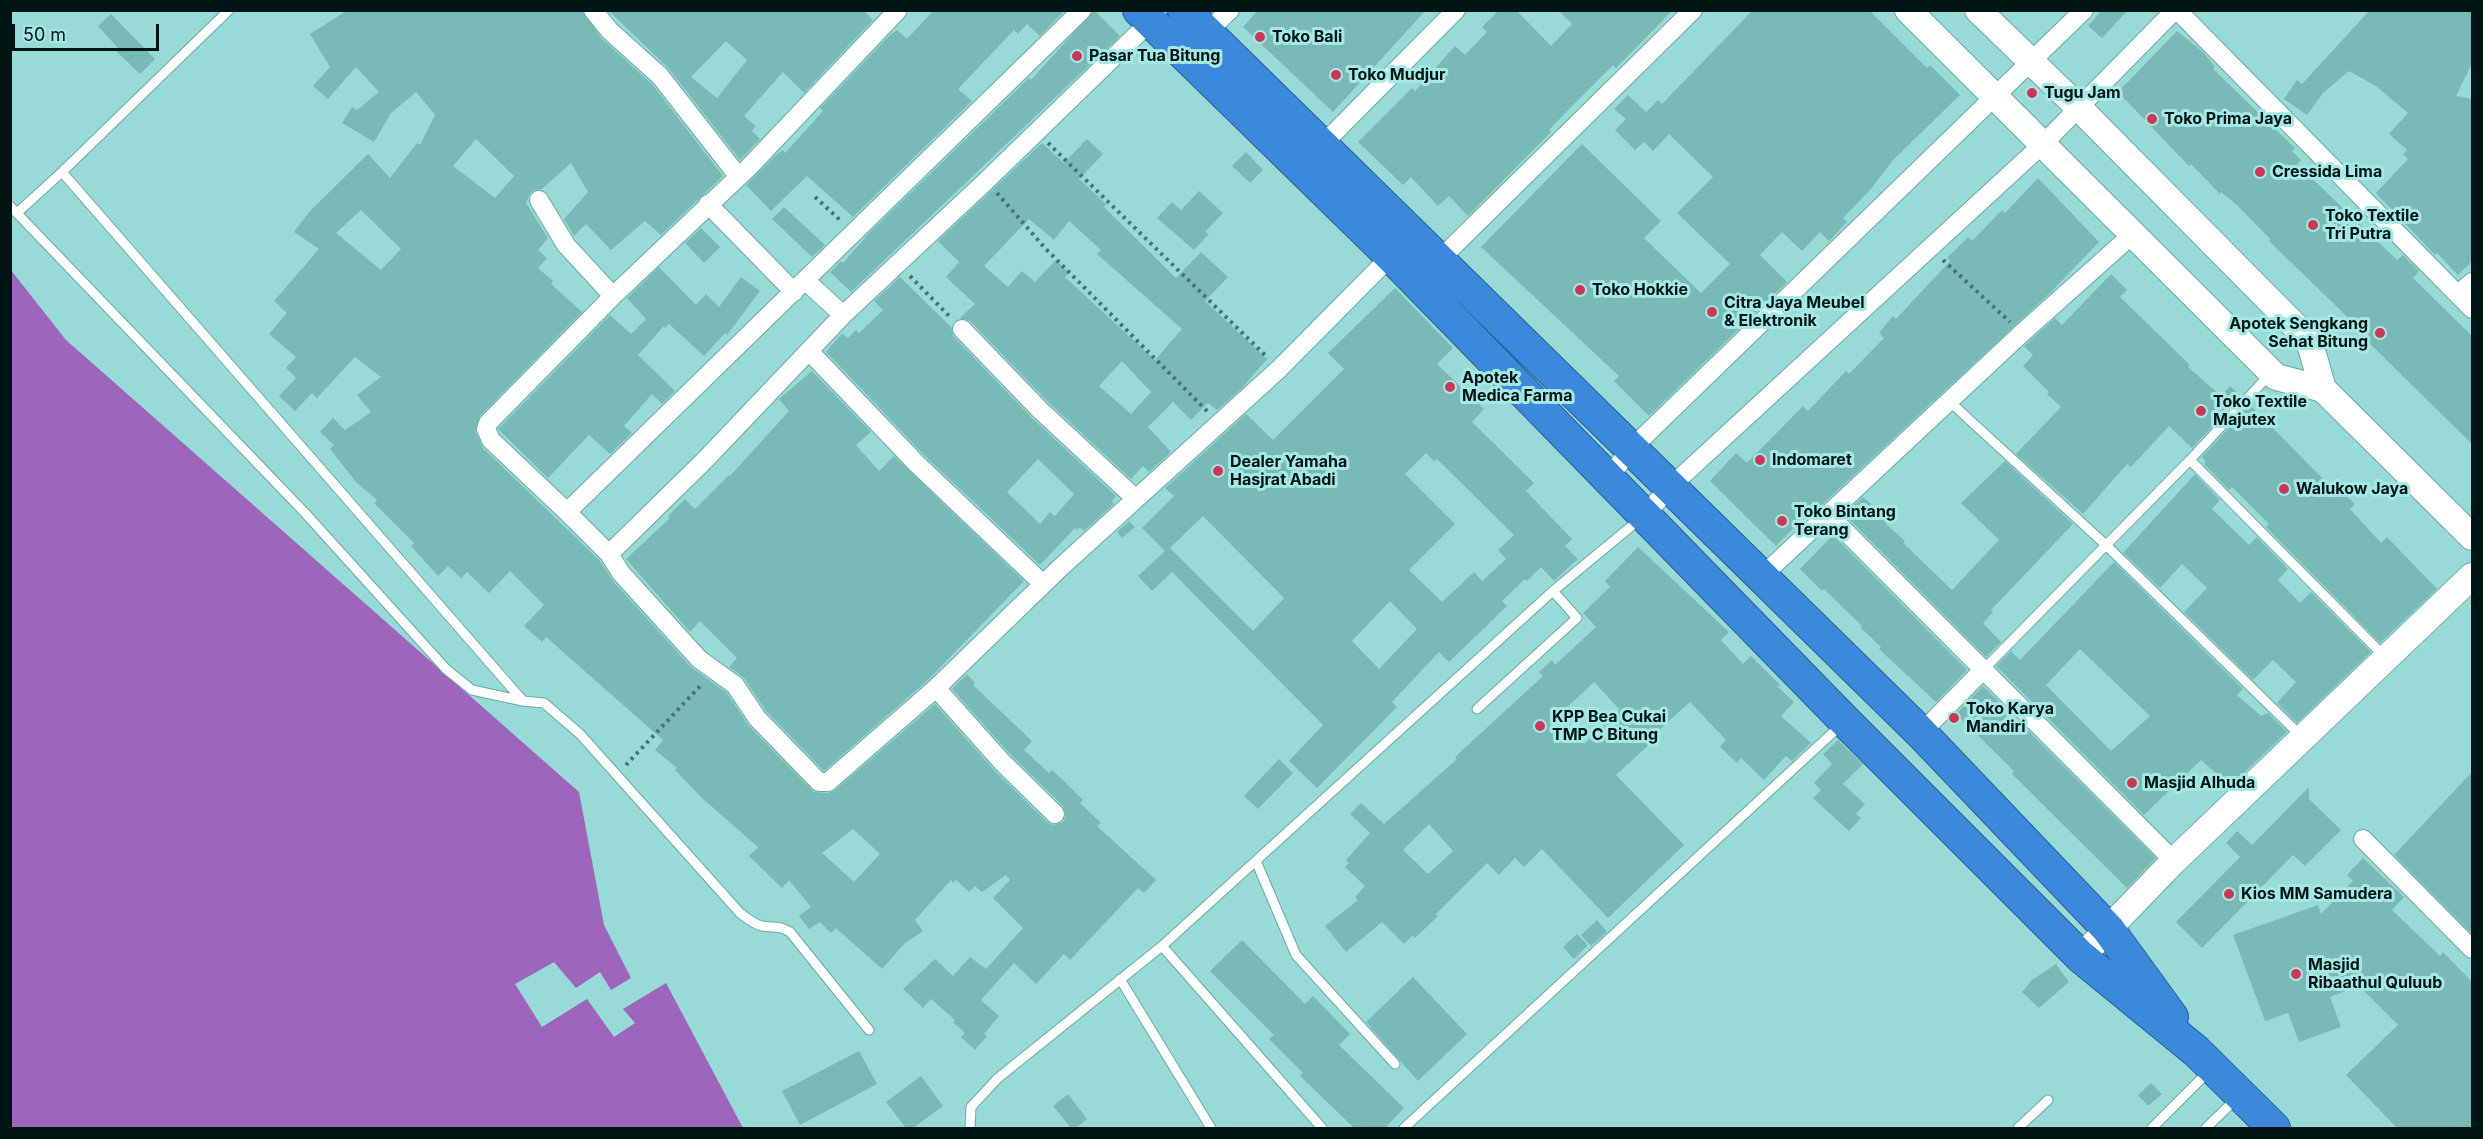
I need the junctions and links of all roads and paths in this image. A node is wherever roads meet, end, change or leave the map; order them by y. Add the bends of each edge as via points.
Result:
1 (229, 10) edge
2 (1082, 10) edge
3 (1184, 10) edge
4 (1230, 10) edge
5 (1456, 10) edge
6 (1693, 10) edge
7 (1908, 10) edge
8 (1978, 10) edge
9 (2084, 10) edge
10 (2176, 10) edge
11 (600, 13) edge
12 (887, 14) edge
13 (1150, 15) edge
14 (1207, 32) junction
15 (2030, 61) junction
16 (1994, 97) junction
17 (2079, 108) junction
18 (1036, 132) junction
19 (2044, 143) junction
20 (1322, 145) junction
21 (62, 172) junction
22 (738, 176) junction
23 (986, 181) junction
24 (815, 197) dead end
25 (538, 200) dead end
26 (708, 204) junction
27 (14, 209) edge
28 (853, 231) junction
29 (2133, 234) junction
30 (1401, 246) junction
31 (1932, 248) junction
32 (898, 263) junction
33 (1428, 273) junction
34 (2472, 282) edge
35 (800, 287) junction
36 (2458, 294) junction
37 (614, 296) junction
38 (2472, 309) edge
39 (843, 315) junction
40 (962, 329) joint
41 (2022, 333) junction
42 (809, 351) junction
43 (1280, 369) junction
44 (2272, 372) junction
45 (2323, 389) junction
46 (1949, 401) junction
47 (1219, 423) junction
48 (1632, 448) junction
49 (2190, 460) junction
50 (1607, 479) junction
51 (1670, 487) junction
52 (1136, 499) junction
53 (567, 512) junction
54 (1828, 515) junction
55 (1644, 516) junction
56 (2472, 537) edge
57 (2107, 546) junction
58 (609, 554) junction
59 (2472, 576) edge
60 (1761, 577) junction
61 (1042, 584) junction
62 (1553, 591) junction
63 (2386, 658) junction
64 (711, 670) junction
65 (1983, 670) junction
66 (936, 687) junction
67 (523, 700) junction
68 (1477, 709) dead end
69 (1845, 721) junction
70 (1921, 733) junction
71 (2302, 738) junction
72 (616, 774) junction
73 (1055, 814) dead end
74 (2363, 839) dead end
75 (1256, 861) junction
76 (2174, 861) junction
77 (2108, 929) junction
78 (1162, 946) junction
79 (2472, 949) edge
80 (2081, 957) junction
81 (1120, 979) junction
82 (869, 1030) dead end
83 (2204, 1059) junction
84 (1395, 1064) dead end
85 (2240, 1095) junction
86 (2048, 1100) dead end
87 (970, 1128) edge
88 (1210, 1128) edge
89 (1322, 1128) edge
90 (1404, 1128) edge
91 (2018, 1128) edge
92 (2151, 1128) edge
93 (2206, 1128) edge
94 (2274, 1128) edge

1 - 21 lane
2 - 28 street
3 - 14 highway
4 - 14 street
5 - 20 street
6 - 33 street
7 - 16 street
8 - 15 street
9 - 15 street
10 - 17 street
10 - 36 street
11 - 22 street via 660,76
12 - 22 street
13 - 18 street
13 - 30 highway
14 - 20 highway
15 - 16 street
15 - 17 street
16 - 19 street
16 - 48 street
17 - 19 street
17 - 45 street via 2309,340
18 - 23 street
18 - 43 path
19 - 29 street
19 - 31 street
20 - 30 highway
21 - 27 lane
21 - 67 lane
22 - 26 street
23 - 32 street
23 - 47 path via 1045,248
24 - 28 path
25 - 37 street via 566,245
26 - 35 street
26 - 37 street
27 - 67 lane via 306,514 461,684 472,690
28 - 35 street
29 - 41 street
29 - 44 street
30 - 33 highway
30 - 43 street
31 - 41 path
31 - 51 street
32 - 39 street
32 - 40 path
33 - 48 highway
33 - 50 highway
34 - 36 street
35 - 39 street
35 - 53 street
36 - 38 street
37 - 53 street via 516,393 486,429 491,440
39 - 42 street
40 - 52 street via 1040,410
41 - 46 street
42 - 58 street
42 - 61 street via 916,463
43 - 47 street
44 - 45 street via 2276,377
44 - 49 lane
45 - 56 street
46 - 54 street
46 - 57 lane
47 - 52 street
48 - 50 street
48 - 51 highway
49 - 57 lane
49 - 63 lane
50 - 55 highway
51 - 55 street
51 - 60 highway
52 - 61 street
53 - 58 street
54 - 60 street
54 - 65 street
55 - 62 lane
55 - 69 highway
57 - 65 lane
57 - 71 lane
58 - 64 street via 636,590
59 - 63 street
60 - 70 highway
61 - 66 street
62 - 68 lane via 1577,618
62 - 75 lane
63 - 71 street
64 - 66 street via 735,685 757,718 823,784
64 - 72 path via 696,692
65 - 70 street
65 - 76 street
66 - 73 street via 1002,762
67 - 72 lane via 544,703 552,709
69 - 80 highway
69 - 90 lane
70 - 77 highway
71 - 76 street
72 - 82 lane via 740,913 763,927 783,927 790,932
74 - 79 street
75 - 78 lane
75 - 84 lane via 1296,955
76 - 77 street
77 - 80 street
77 - 83 highway
78 - 81 lane
78 - 89 lane
80 - 83 highway
81 - 87 lane via 982,1092 971,1107
81 - 88 lane
83 - 85 highway
83 - 92 lane
85 - 93 lane
85 - 94 highway
86 - 91 lane

